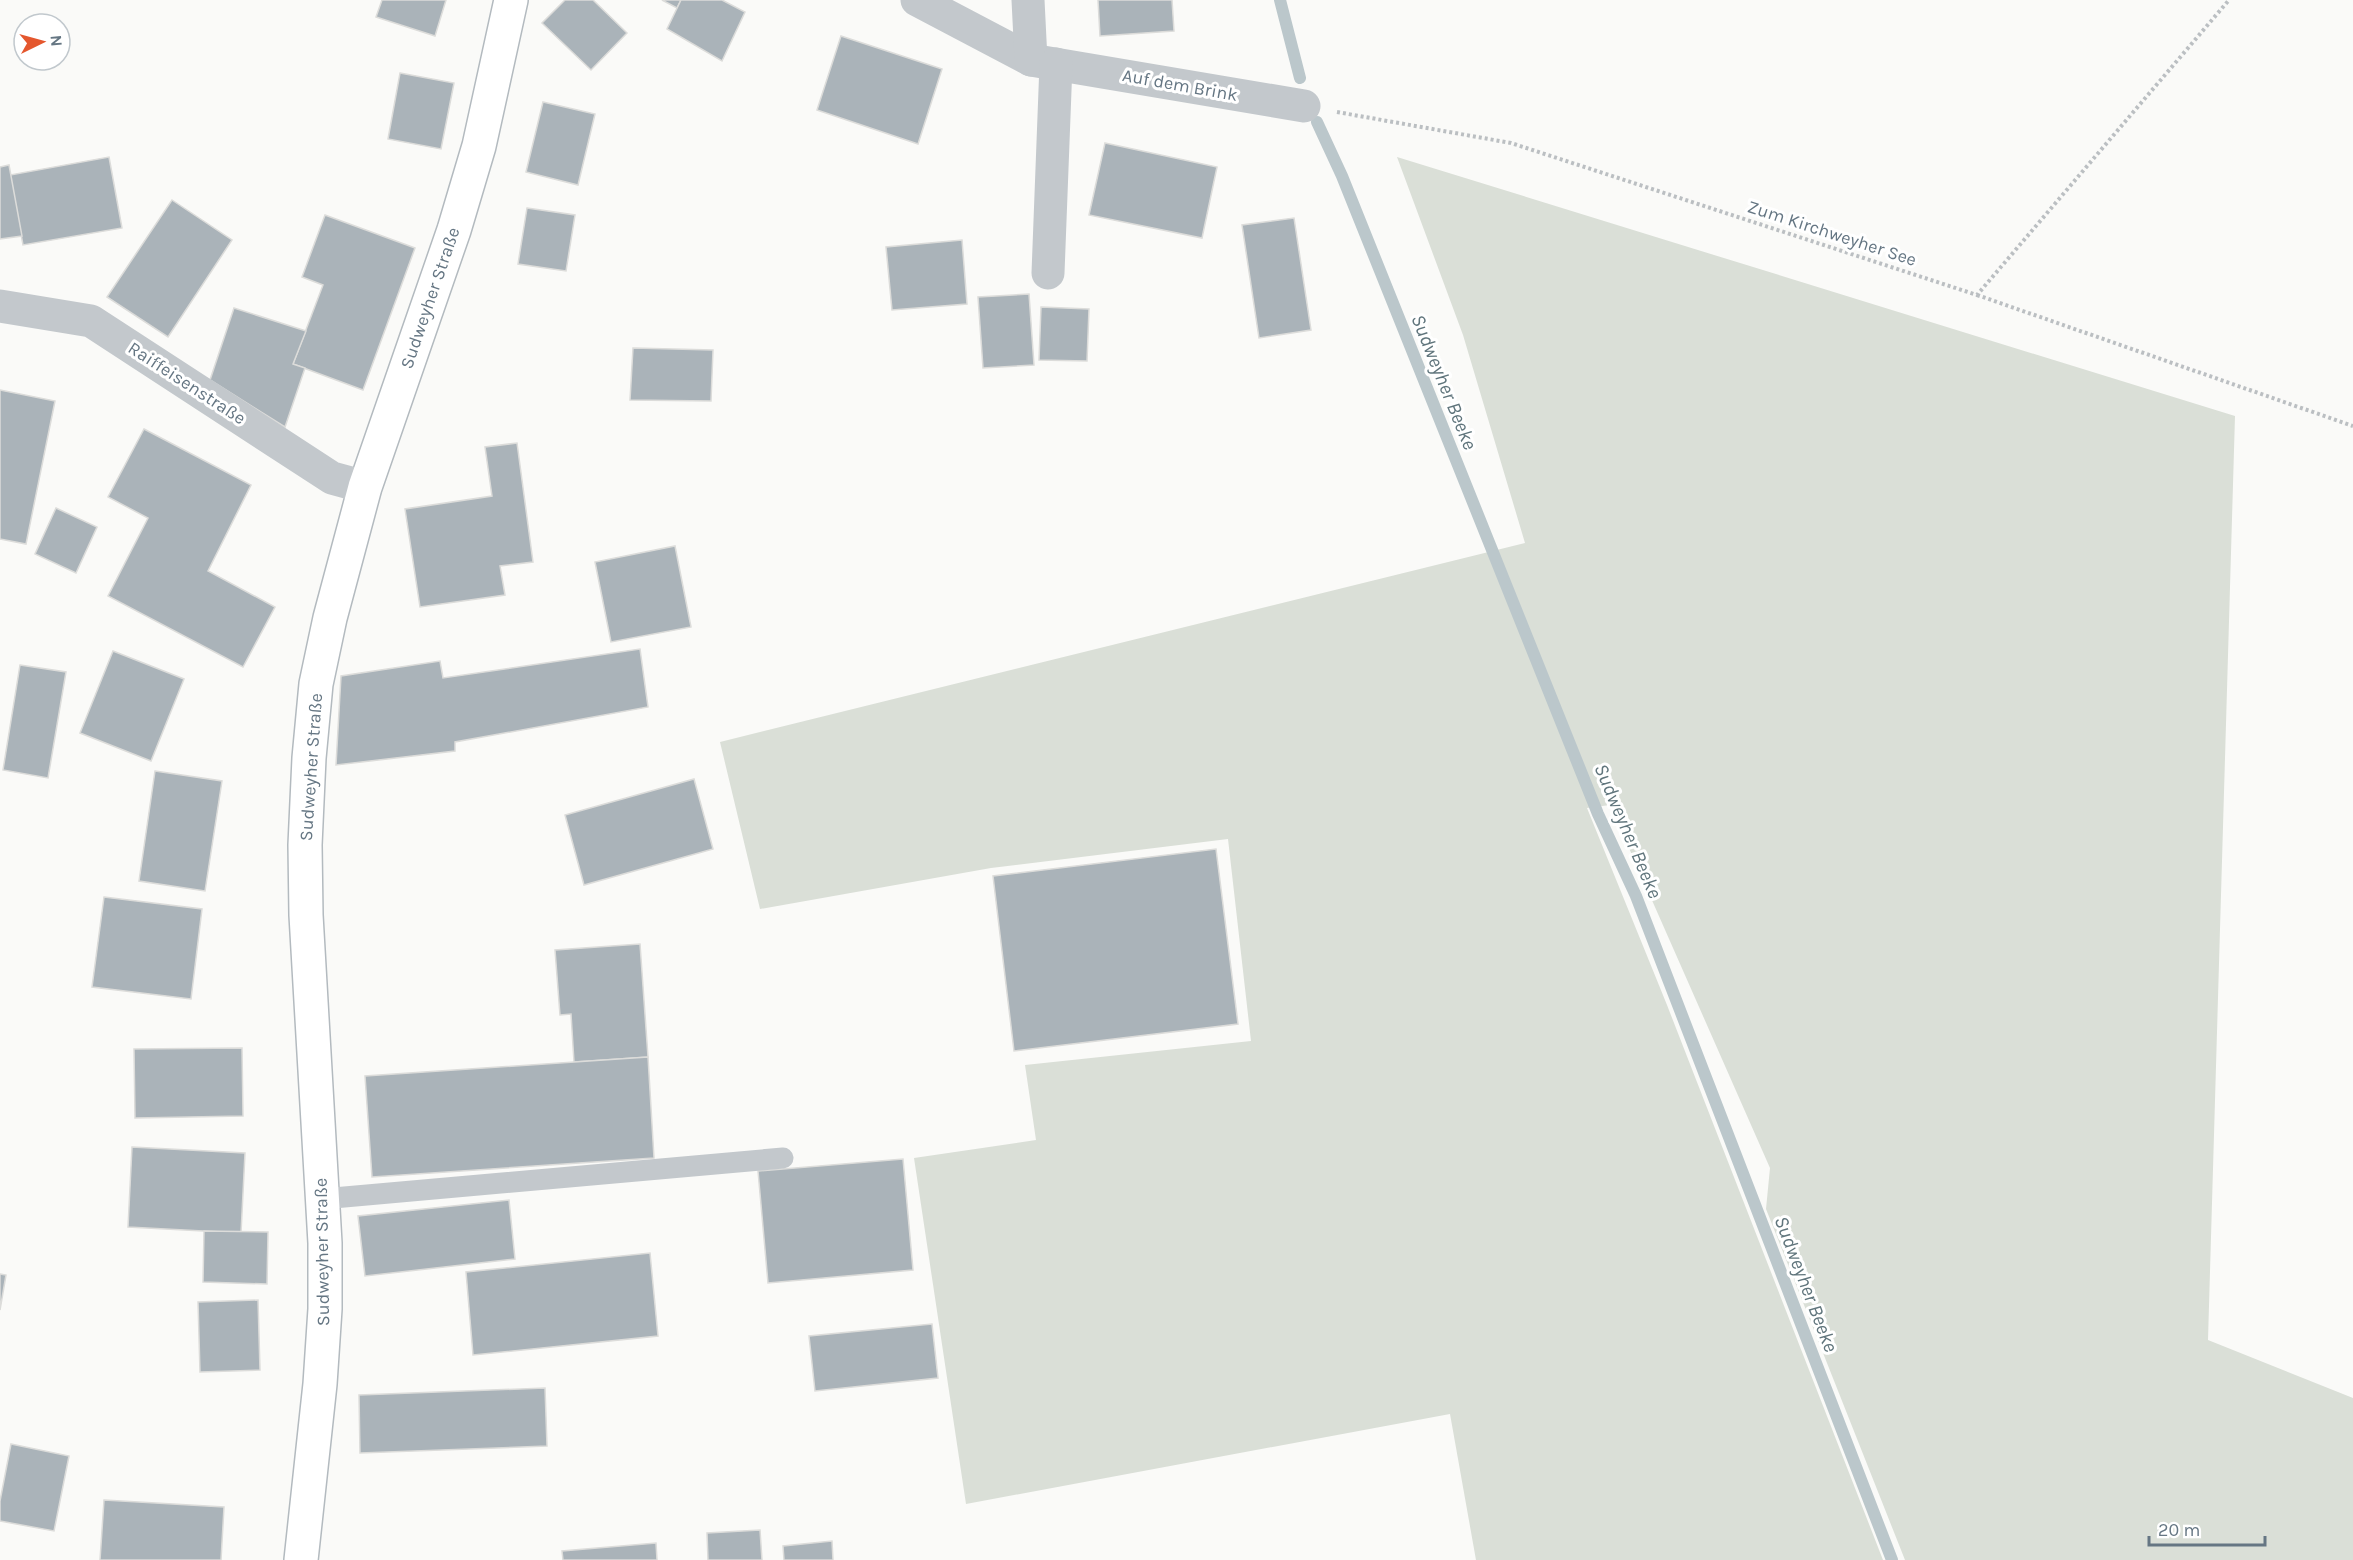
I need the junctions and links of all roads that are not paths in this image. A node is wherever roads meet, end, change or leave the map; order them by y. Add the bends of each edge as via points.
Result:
1 (511, 0) edge
2 (917, 0) edge
3 (1028, 0) edge
4 (1043, 62) junction
5 (1304, 106) road end
6 (1048, 273) dead end
7 (0, 306) edge
8 (365, 487) junction
9 (783, 1158) dead end
10 (322, 1199) junction
11 (301, 1560) edge

1 - 8 street, Sudweyher Straße via 479,146 454,230
2 - 4 street, Auf dem Brink
3 - 4 street
4 - 5 street, Auf dem Brink
4 - 6 street
7 - 8 street, Raiffeisenstraße via 91,321 332,478
8 - 10 street, Sudweyher Straße via 316,684 309,758 306,915
9 - 10 lane
10 - 11 street, Sudweyher Straße via 325,1309

